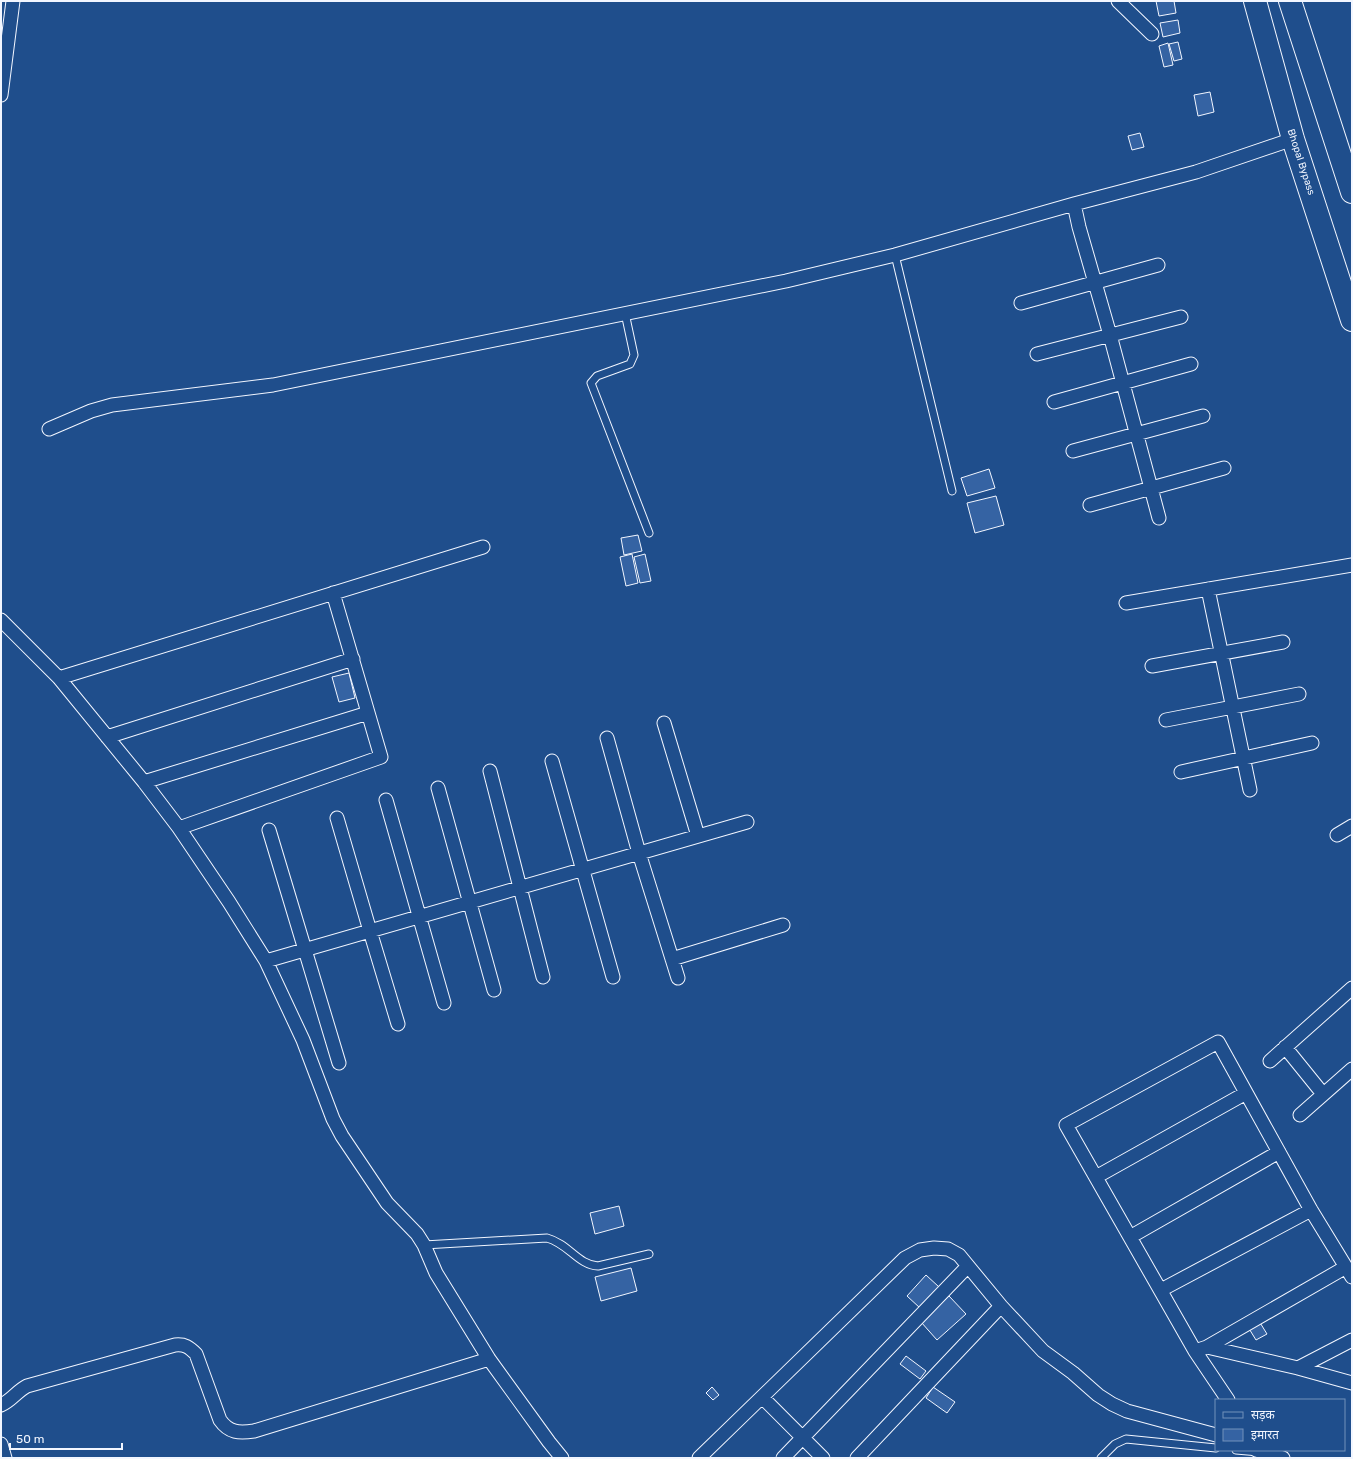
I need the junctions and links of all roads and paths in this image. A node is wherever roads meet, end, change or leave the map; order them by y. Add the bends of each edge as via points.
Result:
1 (13, 1) edge
2 (1118, 1) edge
3 (1255, 1) edge
4 (1290, 1) edge
5 (1152, 34) dead end
6 (1, 89) edge
7 (1293, 139) junction
8 (1352, 192) edge
9 (1074, 204) junction
10 (895, 255) junction
11 (1158, 265) dead end
12 (1095, 282) junction
13 (1021, 303) dead end
14 (625, 313) junction
15 (1181, 317) dead end
16 (1352, 320) edge
17 (1110, 335) junction
18 (1037, 354) dead end
19 (1191, 364) dead end
20 (1123, 383) junction
21 (1054, 402) dead end
22 (1204, 416) dead end
23 (49, 429) dead end
24 (1137, 434) junction
25 (1073, 451) dead end
26 (1224, 468) dead end
27 (1151, 488) junction
28 (952, 491) dead end
29 (1090, 505) dead end
30 (1159, 518) dead end
31 (648, 533) dead end
32 (483, 547) dead end
33 (1352, 565) edge
34 (1208, 589) junction
35 (334, 593) junction
36 (1126, 603) dead end
37 (1, 620) edge
38 (1283, 642) dead end
39 (1221, 654) junction
40 (353, 659) junction
41 (1152, 666) dead end
42 (59, 678) junction
43 (1299, 694) dead end
44 (1233, 707) junction
45 (368, 713) junction
46 (1166, 720) dead end
47 (664, 723) dead end
48 (107, 736) junction
49 (607, 738) dead end
50 (1312, 744) dead end
51 (1243, 758) junction
52 (552, 761) dead end
53 (490, 771) dead end
54 (1181, 772) dead end
55 (144, 782) junction
56 (438, 788) dead end
57 (1250, 790) dead end
58 (386, 800) dead end
59 (337, 818) dead end
60 (747, 822) dead end
61 (1352, 826) edge
62 (179, 828) junction
63 (269, 830) dead end
64 (1337, 835) dead end
65 (698, 836) junction
66 (639, 853) junction
67 (583, 869) junction
68 (520, 888) junction
69 (469, 902) junction
70 (420, 917) junction
71 (783, 924) dead end
72 (370, 931) junction
73 (304, 950) junction
74 (672, 959) junction
75 (266, 961) junction
76 (543, 977) dead end
77 (613, 977) dead end
78 (678, 978) dead end
79 (1352, 988) edge
80 (494, 990) dead end
81 (444, 1003) dead end
82 (398, 1024) dead end
83 (1285, 1046) junction
84 (1270, 1061) dead end
85 (339, 1063) dead end
86 (1352, 1069) edge
87 (1246, 1093) junction
88 (1323, 1094) junction
89 (1300, 1115) dead end
90 (1279, 1152) junction
91 (1096, 1177) junction
92 (1311, 1210) junction
93 (1130, 1236) junction
94 (424, 1245) junction
95 (649, 1254) dead end
96 (968, 1266) junction
97 (1349, 1272) edge
98 (1161, 1290) junction
99 (1001, 1306) junction
100 (1352, 1340) edge
101 (1201, 1349) junction
102 (489, 1359) junction
103 (1298, 1368) junction
104 (1352, 1383) edge
105 (762, 1397) junction
106 (1227, 1399) edge
107 (1, 1405) edge
108 (1215, 1435) edge
109 (803, 1438) junction
110 (1, 1444) edge
111 (1215, 1448) edge
112 (1260, 1451) edge
113 (5, 1458) edge
114 (562, 1458) edge
115 (699, 1458) edge
116 (783, 1458) edge
117 (823, 1458) edge
118 (857, 1458) edge
119 (1101, 1458) edge
120 (1283, 1458) edge

1 - 6 street
2 - 5 street
3 - 7 highway, Bhopal Bypass
4 - 8 highway
7 - 9 street via 1196,172
7 - 16 highway, Bhopal Bypass
9 - 10 street
9 - 12 street
10 - 14 street via 786,281
10 - 28 lane
11 - 12 street
12 - 13 street
12 - 17 street
14 - 23 street via 273,385 112,405
14 - 31 lane via 634,356 630,364 597,376 592,383
15 - 17 street
17 - 18 street
17 - 20 street
19 - 20 street
20 - 21 street
20 - 24 street
22 - 24 street
24 - 25 street
24 - 27 street
26 - 27 street
27 - 29 street
27 - 30 street
32 - 35 street
33 - 34 street
34 - 36 street
34 - 39 street
35 - 40 street
35 - 42 street
37 - 42 street
38 - 39 street
39 - 41 street
39 - 44 street
40 - 45 street
40 - 48 street
42 - 48 street
43 - 44 street
44 - 46 street
44 - 51 street
45 - 55 street
45 - 62 street via 381,757
47 - 65 street
48 - 55 street
49 - 66 street
50 - 51 street
51 - 54 street
51 - 57 street
52 - 67 street
53 - 68 street
55 - 62 street
56 - 69 street
58 - 70 street
59 - 72 street
60 - 65 street
61 - 64 street
62 - 75 street via 230,902
63 - 73 street
65 - 66 street
66 - 67 street
66 - 74 street
67 - 68 street
67 - 77 street
68 - 69 street
68 - 76 street
69 - 70 street
69 - 80 street
70 - 72 street
70 - 81 street
71 - 74 street
72 - 73 street
72 - 82 street
73 - 75 street
73 - 85 street
74 - 78 street
75 - 94 street via 303,1040 333,1119 387,1203
79 - 83 street
83 - 84 street
83 - 88 street
86 - 88 street
87 - 90 street
87 - 91 street
87 - 91 street via 1218,1042 1066,1125
88 - 89 street
90 - 92 street
90 - 93 street
91 - 93 street
92 - 97 street
92 - 98 street
93 - 98 street
94 - 95 lane via 547,1238 556,1240 590,1266
94 - 102 street via 436,1273
96 - 99 street
96 - 105 street via 959,1255 948,1249 920,1250 906,1258
96 - 109 street
97 - 101 street
98 - 101 street
99 - 108 street via 1043,1351 1112,1404 1127,1411
99 - 118 street
100 - 103 street
101 - 103 street
101 - 106 street
102 - 107 street via 243,1433 232,1431 220,1420 196,1354 183,1344 175,1344 27,1386
102 - 114 street
103 - 104 street
105 - 109 street
105 - 115 street
109 - 116 street
109 - 117 street
110 - 113 street
111 - 119 lane via 1126,1439 1115,1444
112 - 120 street

